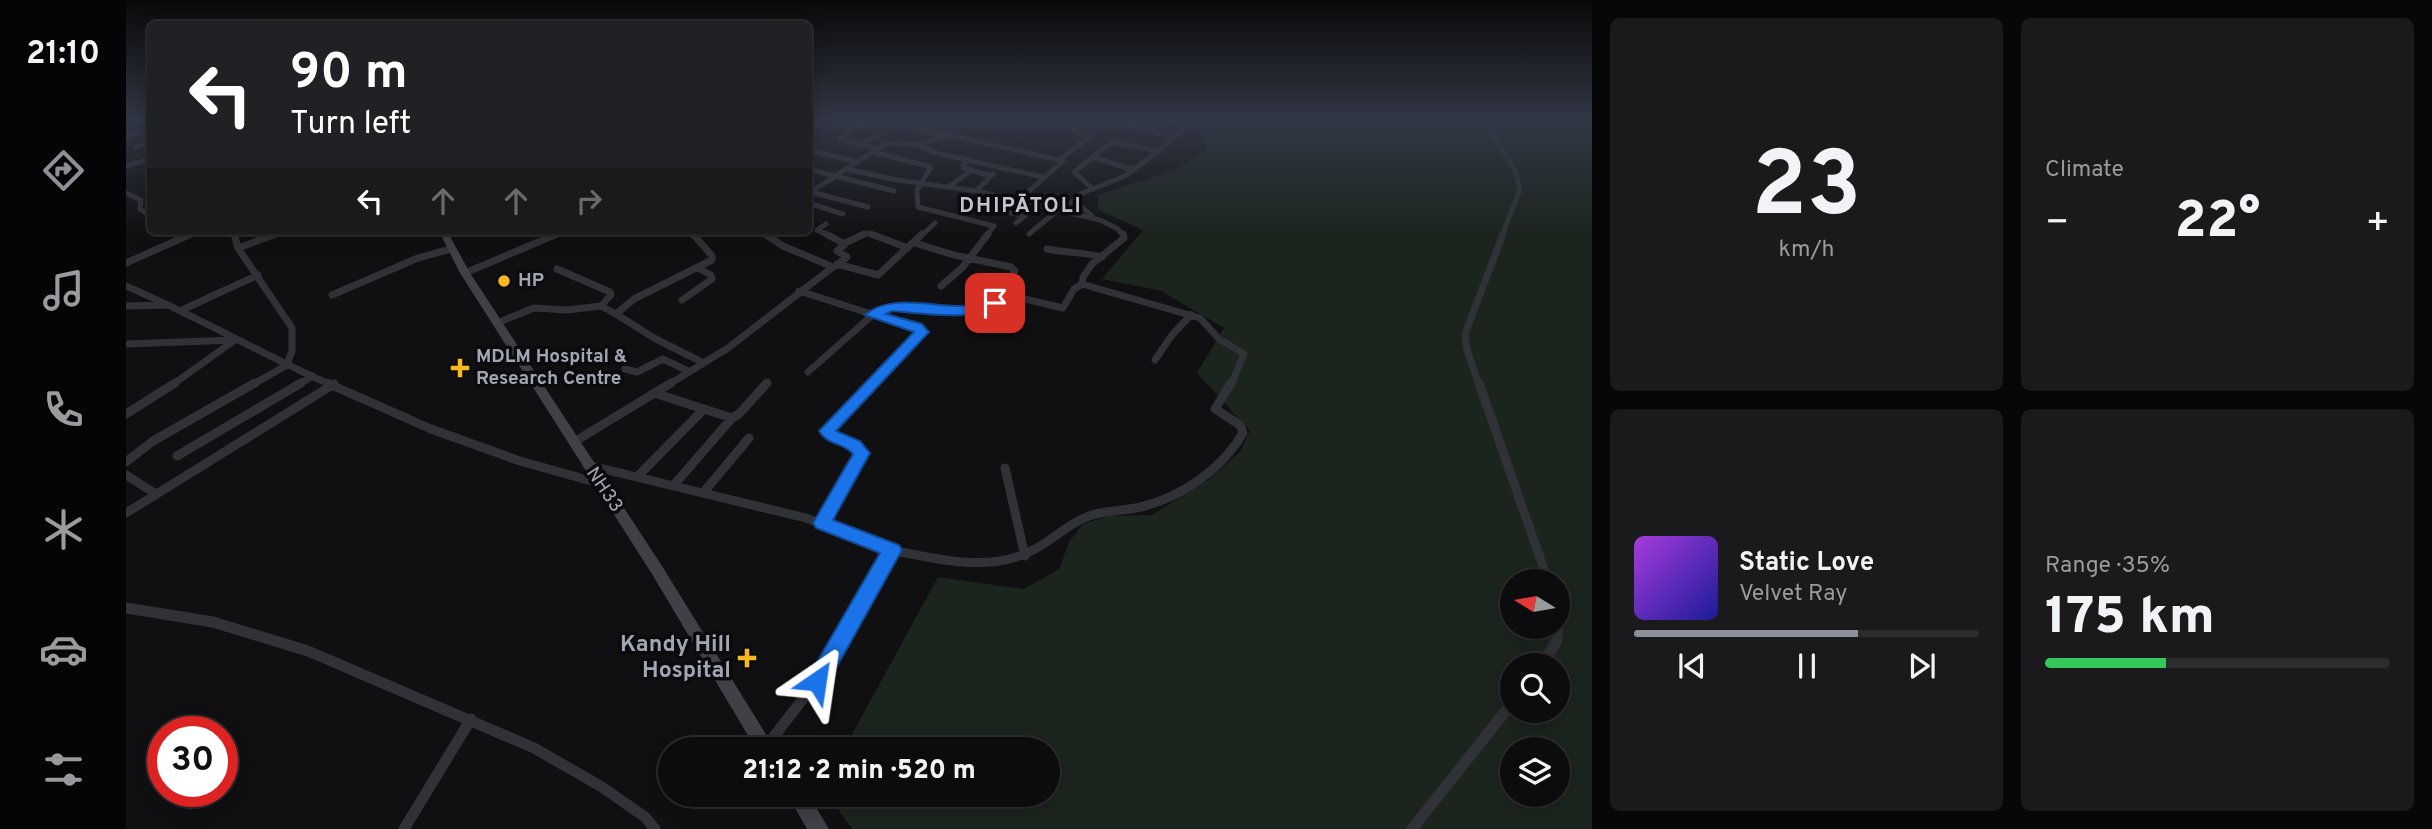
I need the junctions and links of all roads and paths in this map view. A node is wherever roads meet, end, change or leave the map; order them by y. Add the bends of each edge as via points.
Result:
1 (147, 160) edge
2 (848, 160) edge
3 (860, 160) edge
4 (909, 160) edge
5 (968, 160) joint
6 (1061, 160) joint
7 (1089, 160) edge
8 (1101, 160) edge
9 (1147, 160) edge
10 (1508, 160) edge
11 (857, 162) junction
12 (1082, 165) junction
13 (126, 166) edge
14 (1002, 168) junction
15 (846, 169) junction
16 (812, 170) edge
17 (1134, 170) junction
18 (971, 171) junction
19 (836, 176) junction
20 (990, 176) junction
21 (1043, 177) junction
22 (919, 183) junction
23 (949, 186) junction
24 (1093, 189) junction
25 (812, 190) edge
26 (894, 191) dead end
27 (976, 191) junction
28 (126, 193) edge
29 (812, 193) edge
30 (1076, 199) junction
31 (1018, 201) junction
32 (812, 204) edge
33 (975, 205) dead end
34 (1037, 205) junction
35 (868, 207) dead end
36 (1059, 211) junction
37 (147, 213) edge
38 (843, 214) dead end
39 (1026, 216) junction
40 (1100, 220) junction
41 (935, 223) dead end
42 (1016, 223) dead end
43 (826, 224) dead end
44 (1029, 234) dead end
45 (187, 235) edge
46 (234, 235) edge
47 (275, 235) edge
48 (445, 235) edge
49 (555, 235) edge
50 (693, 235) edge
51 (766, 235) edge
52 (845, 243) junction
53 (911, 245) junction
54 (238, 248) junction
55 (451, 249) junction
56 (1047, 249) dead end
57 (1102, 257) junction
58 (968, 258) junction
59 (126, 263) edge
60 (835, 266) junction
61 (698, 268) junction
62 (557, 269) dead end
63 (465, 273) junction
64 (258, 275) junction
65 (1082, 284) junction
66 (126, 286) edge
67 (941, 286) dead end
68 (799, 291) junction
69 (1000, 293) junction
70 (332, 295) dead end
71 (682, 300) dead end
72 (171, 305) junction
73 (126, 306) edge
74 (601, 306) junction
75 (182, 310) junction
76 (616, 314) junction
77 (872, 315) junction
78 (1191, 316) junction
79 (497, 323) junction
80 (235, 340) junction
81 (126, 344) edge
82 (1155, 360) dead end
83 (702, 362) junction
84 (287, 365) junction
85 (625, 369) dead end
86 (688, 371) junction
87 (808, 372) dead end
88 (313, 376) junction
89 (767, 383) dead end
90 (334, 384) junction
91 (654, 393) junction
92 (702, 410) junction
93 (126, 414) edge
94 (732, 418) junction
95 (749, 438) dead end
96 (574, 442) junction
97 (177, 456) dead end
98 (126, 462) edge
99 (587, 465) junction
100 (1005, 468) dead end
101 (126, 475) edge
102 (637, 477) junction
103 (602, 484) junction
104 (673, 486) junction
105 (703, 493) junction
106 (156, 494) junction
107 (126, 513) edge
108 (822, 523) junction
109 (892, 550) junction
110 (1025, 556) junction
111 (1544, 569) edge
112 (126, 608) edge
113 (1500, 718) edge
114 (471, 719) junction
115 (758, 737) edge
116 (775, 737) edge
117 (805, 807) edge
118 (404, 829) edge
119 (655, 829) edge
120 (819, 829) edge
121 (1412, 829) edge

1 - 13 street
2 - 11 street
3 - 11 street
4 - 22 street via 931,170
5 - 14 street
5 - 18 street via 962,167
6 - 12 street
6 - 21 street
7 - 12 street
8 - 17 street
9 - 17 street
10 - 111 street via 1520,189 1465,334
11 - 15 street
12 - 24 street via 1074,174
14 - 20 street
14 - 21 street
15 - 19 street
15 - 22 street
16 - 19 street
17 - 24 street
18 - 20 street
18 - 23 street
19 - 25 street
19 - 26 street
20 - 27 street
21 - 31 street
22 - 23 street
22 - 58 street via 918,207 993,226
23 - 27 street
24 - 30 street
27 - 31 street
28 - 37 street via 141,200 140,209
29 - 35 street
30 - 36 street
30 - 40 street via 1082,209
31 - 34 street
32 - 38 street
33 - 39 street
34 - 36 street
34 - 39 street
36 - 40 street
36 - 44 street
39 - 42 street
40 - 57 street via 1121,230 1124,238
41 - 53 street
43 - 52 street via 818,231
45 - 59 street
46 - 54 street
47 - 54 street
48 - 55 main road, NH33
49 - 63 street
50 - 61 street via 713,258
51 - 60 street
52 - 53 street via 867,233
52 - 60 street via 837,251 847,257
53 - 58 street
53 - 60 street via 876,276
54 - 64 street
55 - 63 main road, NH33
55 - 70 street via 418,258
56 - 57 street
57 - 65 street
58 - 67 street
58 - 69 street via 1014,268
60 - 68 street
61 - 71 street via 712,279
61 - 76 street via 634,299
62 - 74 street via 610,292
63 - 79 main road, NH33
64 - 75 street
64 - 84 street via 292,328
65 - 69 street via 1063,308
65 - 78 street
66 - 72 street
68 - 77 street
68 - 83 street via 748,334
69 - 77 street via 986,308 891,307
72 - 73 street
72 - 75 street
74 - 76 street
74 - 79 street via 534,308
75 - 80 street
76 - 83 street
77 - 87 street
77 - 108 street via 922,332 827,431 862,453
78 - 82 street
78 - 110 street via 1210,324 1217,337 1244,354 1215,409 1242,429 1239,442 1219,463 1167,499 1090,515
79 - 96 main road, NH33
80 - 81 street
80 - 84 street
80 - 93 street
83 - 86 street
84 - 88 street
84 - 98 street via 153,441
85 - 86 street via 637,372 663,359
86 - 91 street
88 - 90 street
88 - 97 street
89 - 94 street
90 - 103 street via 477,447
90 - 106 street
91 - 92 street
91 - 96 street
92 - 94 street
92 - 102 street
94 - 104 street
95 - 105 street
96 - 99 main road, NH33
99 - 102 street
99 - 103 main road, NH33
100 - 110 street
101 - 106 street
102 - 104 street
103 - 115 main road, NH33
104 - 105 street
105 - 108 street
106 - 107 street
108 - 109 street
109 - 110 street via 964,562
109 - 116 street via 829,663
112 - 114 street via 214,622 268,637
113 - 121 street
114 - 118 street
114 - 119 street via 602,787
117 - 120 main road

